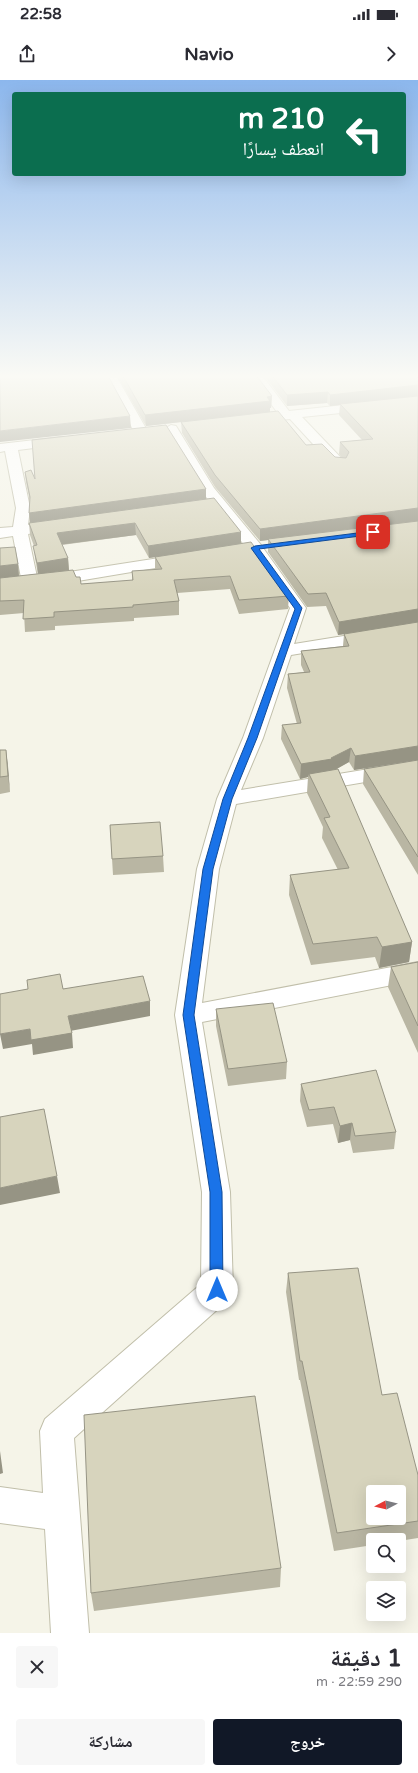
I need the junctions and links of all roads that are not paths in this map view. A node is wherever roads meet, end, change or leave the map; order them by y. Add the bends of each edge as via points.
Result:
1 (18, 446) edge
2 (188, 446) edge
3 (320, 446) edge
4 (5, 448) edge
5 (340, 466) edge
6 (74, 523) edge
7 (20, 530) junction
8 (0, 533) edge
9 (200, 556) edge
10 (30, 582) junction
11 (0, 585) edge
12 (418, 629) edge
13 (284, 651) junction
14 (418, 767) edge
15 (227, 799) junction
16 (418, 971) edge
17 (188, 1015) junction
18 (0, 1505) edge
19 (62, 1513) junction
20 (70, 1633) edge

1 - 4 street
2 - 13 street via 208,490 211,504 255,548 298,608
3 - 5 street
4 - 7 street via 23,508
6 - 7 street
7 - 8 street
7 - 10 street
9 - 10 street
10 - 11 street
12 - 13 street
13 - 15 street
14 - 15 street
15 - 17 street via 208,869
16 - 17 street
17 - 19 street via 216,1192 217,1290 57,1431
18 - 19 street
19 - 20 street

